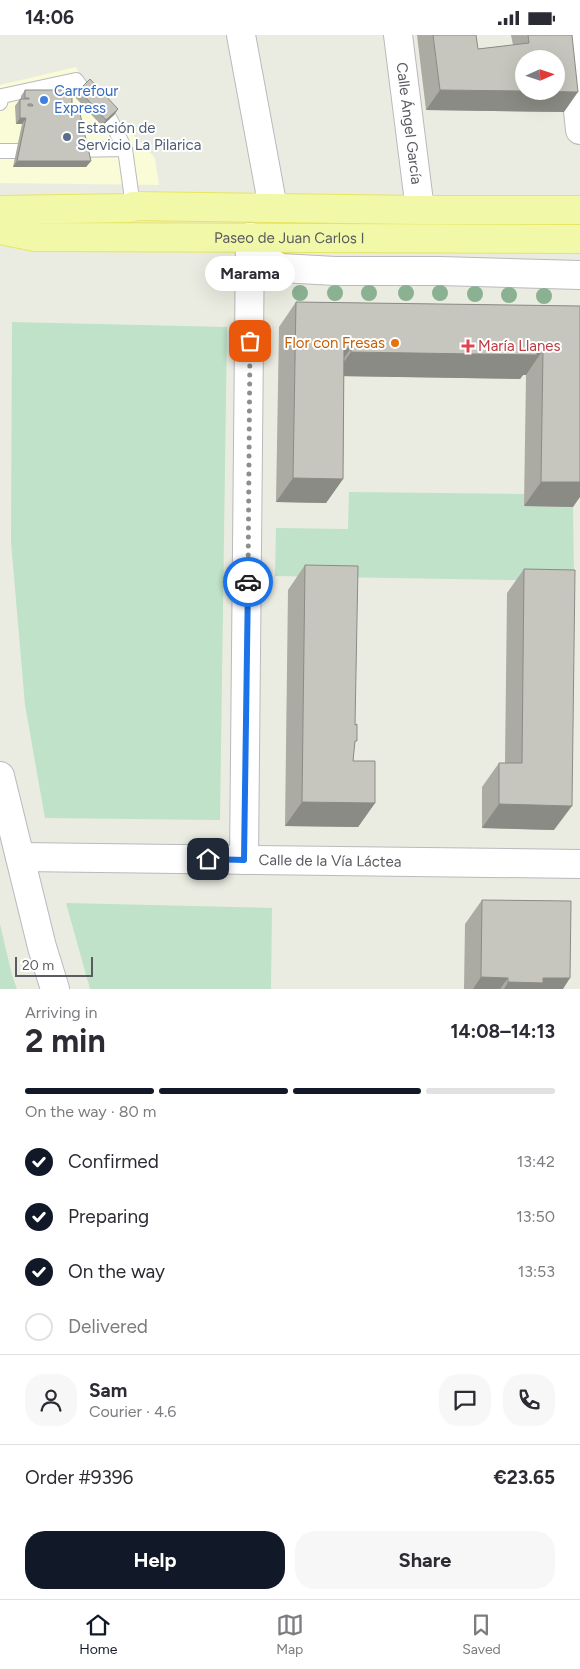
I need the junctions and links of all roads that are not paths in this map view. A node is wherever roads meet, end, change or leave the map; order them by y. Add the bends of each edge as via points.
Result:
1 (240, 35) edge
2 (398, 35) edge
3 (570, 35) edge
4 (82, 88) edge
5 (0, 103) edge
6 (110, 119) edge
7 (580, 130) edge
8 (125, 149) junction
9 (0, 151) edge
10 (133, 207) junction
11 (273, 208) junction
12 (0, 210) edge
13 (420, 210) junction
14 (580, 210) edge
15 (0, 230) edge
16 (250, 237) junction
17 (580, 239) edge
18 (580, 275) edge
19 (0, 776) edge
20 (20, 857) junction
21 (244, 860) junction
22 (580, 864) edge
23 (55, 989) edge

1 - 11 street
2 - 13 street, Calle Ángel García
3 - 7 street
4 - 5 lane via 76,80 2,96
6 - 8 lane
8 - 9 lane
8 - 10 lane
10 - 11 main road, Paseo de Juan Carlos I
10 - 12 main road, Paseo de Juan Carlos I
11 - 13 main road, Paseo de Juan Carlos I
13 - 14 main road, Paseo de Juan Carlos I
15 - 16 main road, Paseo de Juan Carlos I via 35,237
16 - 17 main road, Paseo de Juan Carlos I
16 - 18 street via 267,261 281,268
16 - 21 street
19 - 20 street
20 - 21 street, Calle de la Vía Láctea
20 - 23 street
21 - 22 street, Calle de la Vía Láctea

